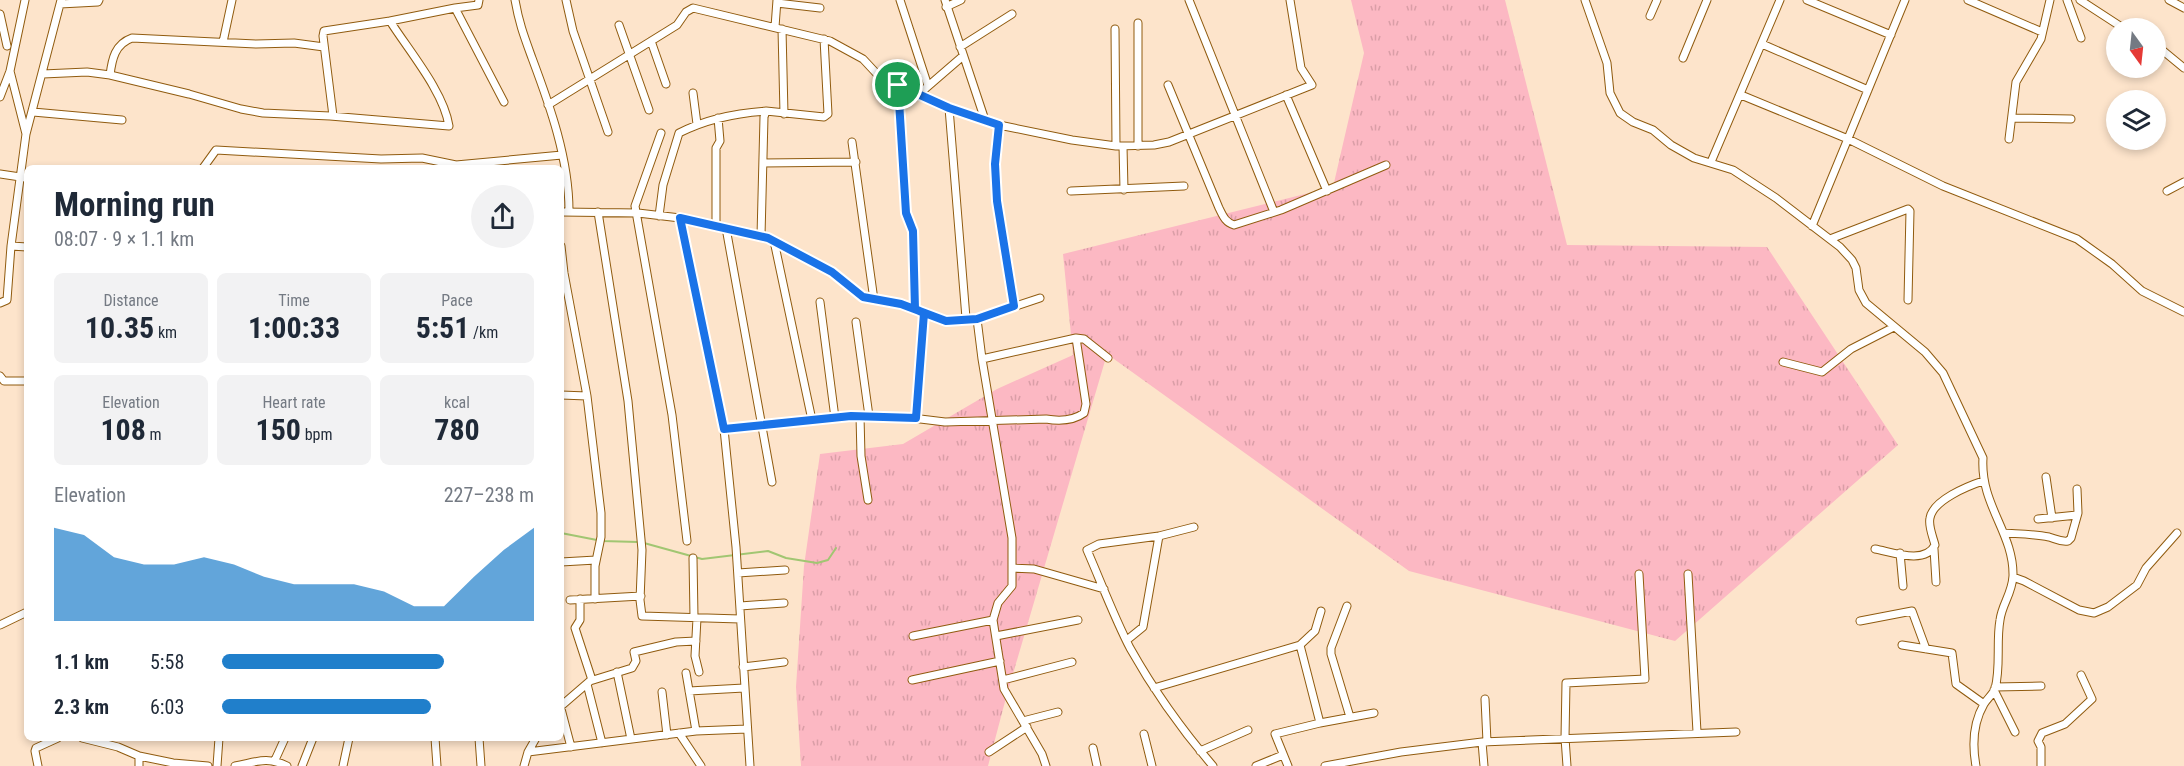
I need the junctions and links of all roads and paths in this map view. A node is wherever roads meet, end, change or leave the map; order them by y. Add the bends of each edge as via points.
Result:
1 (25, 0) edge
2 (99, 0) edge
3 (232, 0) edge
4 (479, 0) edge
5 (515, 0) edge
6 (566, 0) edge
7 (900, 0) edge
8 (961, 0) edge
9 (1189, 0) edge
10 (1290, 0) edge
11 (1585, 0) edge
12 (1657, 0) edge
13 (1707, 0) edge
14 (1780, 0) edge
15 (1807, 0) edge
16 (1905, 0) edge
17 (1968, 0) edge
18 (2050, 0) edge
19 (2067, 0) edge
20 (2080, 0) edge
21 (2169, 0) edge
22 (60, 2) edge
23 (777, 2) edge
24 (946, 3) edge
25 (455, 8) junction
26 (820, 8) dead end
27 (2184, 8) edge
28 (0, 14) edge
29 (1012, 15) dead end
30 (1650, 16) dead end
31 (2108, 18) edge
32 (390, 21) junction
33 (1138, 23) dead end
34 (618, 25) dead end
35 (778, 28) junction
36 (1115, 29) dead end
37 (2042, 32) junction
38 (1891, 35) junction
39 (2081, 38) dead end
40 (824, 39) junction
41 (651, 41) junction
42 (223, 42) junction
43 (16, 43) junction
44 (1762, 44) junction
45 (3, 46) edge
46 (324, 47) junction
47 (960, 47) junction
48 (2166, 53) edge
49 (629, 55) junction
50 (963, 56) junction
51 (1683, 58) dead end
52 (2184, 68) edge
53 (9, 71) junction
54 (43, 74) junction
55 (110, 75) junction
56 (590, 79) junction
57 (666, 84) dead end
58 (898, 85) junction
59 (1168, 85) dead end
60 (928, 86) junction
61 (1868, 90) junction
62 (693, 93) dead end
63 (918, 94) junction
64 (1286, 95) junction
65 (1742, 95) junction
66 (0, 97) edge
67 (504, 102) dead end
68 (548, 105) junction
69 (949, 108) junction
70 (649, 110) dead end
71 (766, 111) junction
72 (33, 112) junction
73 (784, 114) junction
74 (333, 116) junction
75 (1234, 116) junction
76 (718, 118) junction
77 (2012, 118) junction
78 (2071, 119) dead end
79 (122, 120) dead end
80 (985, 120) junction
81 (697, 124) junction
82 (999, 125) junction
83 (608, 132) dead end
84 (661, 133) dead end
85 (26, 134) junction
86 (1190, 134) junction
87 (1848, 139) junction
88 (2009, 139) dead end
89 (852, 142) dead end
90 (1119, 146) junction
91 (1138, 146) junction
92 (562, 155) junction
93 (855, 162) junction
94 (1711, 162) junction
95 (763, 163) junction
96 (25, 165) edge
97 (205, 165) edge
98 (456, 165) edge
99 (476, 165) edge
100 (564, 165) edge
101 (1386, 165) dead end
102 (564, 166) edge
103 (0, 174) edge
104 (24, 178) edge
105 (2184, 182) edge
106 (1184, 186) dead end
107 (1124, 190) junction
108 (1071, 191) dead end
109 (1327, 191) junction
110 (2167, 191) dead end
111 (565, 212) edge
112 (598, 212) junction
113 (638, 213) junction
114 (1274, 213) junction
115 (659, 216) junction
116 (680, 218) junction
117 (716, 226) junction
118 (1812, 226) junction
119 (726, 228) junction
120 (761, 236) junction
121 (1830, 239) junction
122 (774, 241) junction
123 (11, 246) junction
124 (24, 247) edge
125 (565, 294) edge
126 (1040, 298) dead end
127 (874, 300) junction
128 (1908, 300) dead end
129 (820, 302) dead end
130 (0, 303) edge
131 (1014, 306) junction
132 (915, 309) junction
133 (2184, 312) edge
134 (924, 313) junction
135 (966, 318) junction
136 (977, 319) junction
137 (856, 322) dead end
138 (1894, 327) junction
139 (1076, 338) junction
140 (1108, 358) dead end
141 (982, 359) junction
142 (1783, 362) dead end
143 (0, 376) edge
144 (24, 381) edge
145 (564, 395) edge
146 (587, 396) junction
147 (860, 416) junction
148 (869, 416) junction
149 (835, 418) junction
150 (916, 418) junction
151 (812, 420) junction
152 (993, 420) junction
153 (764, 425) junction
154 (724, 429) junction
155 (2046, 477) dead end
156 (1983, 481) junction
157 (772, 482) dead end
158 (2077, 489) dead end
159 (868, 500) dead end
160 (2077, 515) junction
161 (2052, 518) junction
162 (2038, 519) dead end
163 (1194, 527) dead end
164 (2004, 532) junction
165 (2177, 533) dead end
166 (1159, 536) junction
167 (687, 541) dead end
168 (1875, 549) dead end
169 (1934, 549) junction
170 (1900, 553) junction
171 (693, 558) dead end
172 (596, 560) junction
173 (564, 562) edge
174 (1012, 568) junction
175 (785, 570) dead end
176 (738, 573) junction
177 (1639, 574) dead end
178 (1688, 574) dead end
179 (2013, 577) junction
180 (1936, 582) dead end
181 (1903, 586) dead end
182 (1104, 589) junction
183 (641, 596) junction
184 (580, 599) junction
185 (595, 599) junction
186 (570, 600) dead end
187 (784, 603) dead end
188 (740, 606) junction
189 (1347, 606) dead end
190 (1322, 611) dead end
191 (24, 613) edge
192 (696, 618) junction
193 (740, 619) junction
194 (993, 620) junction
195 (1078, 620) dead end
196 (1860, 621) dead end
197 (0, 625) edge
198 (913, 636) dead end
199 (996, 636) junction
200 (1127, 640) junction
201 (696, 641) junction
202 (1300, 645) junction
203 (1902, 645) dead end
204 (1926, 649) junction
205 (1000, 661) junction
206 (784, 662) dead end
207 (1072, 662) dead end
208 (743, 667) junction
209 (617, 672) junction
210 (699, 672) dead end
211 (686, 673) dead end
212 (2081, 675) dead end
213 (912, 680) dead end
214 (1003, 680) junction
215 (590, 682) junction
216 (2041, 686) dead end
217 (744, 688) junction
218 (1154, 688) junction
219 (1994, 689) junction
220 (689, 691) junction
221 (662, 692) dead end
222 (1485, 699) dead end
223 (1984, 704) junction
224 (564, 705) edge
225 (1058, 712) dead end
226 (1374, 713) dead end
227 (1350, 717) junction
228 (564, 720) edge
229 (1320, 723) junction
230 (1025, 724) junction
231 (747, 729) junction
232 (1248, 730) dead end
233 (696, 731) junction
234 (1697, 732) junction
235 (1736, 732) dead end
236 (2015, 732) dead end
237 (679, 733) junction
238 (1144, 734) dead end
239 (667, 735) junction
240 (1564, 738) junction
241 (631, 739) junction
242 (51, 741) edge
243 (99, 741) edge
244 (219, 741) edge
245 (284, 741) edge
246 (312, 741) edge
247 (348, 741) edge
248 (435, 741) edge
249 (479, 741) edge
250 (534, 741) edge
251 (1485, 742) junction
252 (602, 743) junction
253 (571, 747) junction
254 (1093, 748) dead end
255 (528, 752) junction
256 (989, 752) dead end
257 (1200, 752) junction
258 (1283, 754) junction
259 (139, 756) junction
260 (275, 760) junction
261 (38, 766) edge
262 (140, 766) edge
263 (208, 766) edge
264 (217, 766) edge
265 (235, 766) edge
266 (287, 766) edge
267 (302, 766) edge
268 (343, 766) edge
269 (437, 766) edge
270 (481, 766) edge
271 (523, 766) edge
272 (700, 766) edge
273 (750, 766) edge
274 (1046, 766) edge
275 (1097, 766) edge
276 (1152, 766) edge
277 (1213, 766) edge
278 (1256, 766) edge
279 (1288, 766) edge
280 (1325, 766) edge
281 (1484, 766) edge
282 (1567, 766) edge
283 (1976, 766) edge
284 (2041, 766) edge

1 - 43 street
2 - 22 street
3 - 42 street
4 - 25 street via 478,5
5 - 68 street via 519,27
6 - 56 street
7 - 60 street
8 - 24 street
9 - 75 street
10 - 64 street via 1301,68 1312,85
11 - 94 street via 1607,63 1610,93 1620,113 1686,154
12 - 30 street
13 - 51 street
14 - 44 street
15 - 38 street
16 - 38 street
17 - 37 street
18 - 37 street
19 - 39 street
20 - 31 street
21 - 27 street
22 - 54 street
23 - 26 street
23 - 35 street
24 - 47 street
25 - 32 street
25 - 67 street
28 - 45 street
29 - 47 street
32 - 46 street via 324,32
32 - 74 street via 436,90 449,126
33 - 91 street
34 - 49 street
35 - 40 street
35 - 41 street via 693,8
35 - 73 street
36 - 90 street
37 - 77 street via 2016,82
38 - 61 street
40 - 58 street via 863,59 877,74
40 - 73 street via 828,114
41 - 49 street
41 - 57 street
42 - 46 street
42 - 55 street via 132,38 118,48
43 - 45 street
43 - 53 street
44 - 61 street
44 - 65 street
46 - 74 street
47 - 50 street
48 - 52 street
49 - 56 street
49 - 70 street
50 - 60 street
50 - 80 street
53 - 66 street
53 - 85 street
54 - 55 street
54 - 72 street
55 - 74 street via 241,109
56 - 68 street
56 - 83 street
58 - 63 street
58 - 132 street via 906,213 913,231
59 - 86 street
60 - 63 street
61 - 87 street
62 - 81 street
63 - 69 street
64 - 75 street
64 - 109 street
65 - 87 street
65 - 94 street
68 - 92 street
69 - 80 street
69 - 135 street
71 - 73 street
71 - 76 street
71 - 95 street
72 - 79 street
72 - 85 street
75 - 86 street
75 - 114 street
76 - 81 street
76 - 117 street
77 - 78 street
77 - 88 street
80 - 82 street
81 - 115 street via 679,133 663,185
82 - 90 street
82 - 131 street via 997,201
84 - 113 street via 635,206
85 - 96 street
86 - 91 street via 1169,142
86 - 114 street via 1226,222 1234,225
87 - 118 street
87 - 133 street via 1943,186 2077,239 2142,291
89 - 93 street
90 - 91 street
90 - 107 street
92 - 99 street
92 - 100 street
93 - 95 street
93 - 127 street
94 - 118 street via 1733,170
95 - 120 street
97 - 98 street via 216,150 422,158
101 - 109 street
102 - 111 street via 569,192
103 - 104 street
104 - 123 street
105 - 110 street
106 - 107 street
107 - 108 street
109 - 114 street
111 - 112 street
112 - 113 street
112 - 183 street via 628,401 642,550
113 - 115 street
113 - 167 street via 672,415
115 - 116 street
116 - 117 street
116 - 154 street
117 - 119 street
118 - 121 street
119 - 120 street
119 - 153 street
120 - 122 street
121 - 128 street via 1908,209
121 - 138 street via 1852,260 1866,303
122 - 127 street via 832,272 863,297
122 - 151 street
123 - 124 street
123 - 130 street via 7,300
125 - 146 street
126 - 131 street
127 - 132 street
129 - 149 street
131 - 136 street
132 - 134 street
134 - 135 street via 946,321
134 - 150 street
135 - 136 street
136 - 141 street
137 - 148 street
138 - 142 street via 1851,349 1822,372
138 - 156 street via 1925,352 1946,380 1983,458
139 - 140 street via 1084,339
139 - 141 street
139 - 152 street via 1084,413 1058,421
141 - 152 street
143 - 144 street via 4,381
145 - 146 street
146 - 172 street via 601,513
147 - 148 street
147 - 149 street
147 - 159 street
148 - 150 street
149 - 151 street
150 - 152 street via 945,422
151 - 153 street
152 - 174 street via 1012,538
153 - 154 street
153 - 157 street
154 - 176 street
155 - 161 street
156 - 164 street
156 - 169 street via 1965,487 1936,507 1930,516
158 - 160 street
160 - 161 street
160 - 164 street via 2068,542
161 - 162 street
163 - 166 street
164 - 179 street
165 - 179 street via 2146,568 2137,585 2109,607 2094,613 2079,610
166 - 182 street via 1099,544 1087,550
166 - 200 street via 1143,627
168 - 170 street
169 - 170 street via 1918,556
169 - 180 street
170 - 181 street
171 - 192 street
172 - 173 street
172 - 185 street
174 - 182 street via 1035,570
174 - 194 street via 1012,586 998,603
175 - 176 street
176 - 188 street
177 - 240 street via 1645,679 1566,682
178 - 234 street
179 - 219 street via 2008,602 2002,610
182 - 200 street
183 - 185 street
183 - 192 street via 642,616
184 - 185 street
184 - 186 street
184 - 215 street via 580,620 575,628
187 - 188 street
188 - 193 street
189 - 227 street via 1331,654
190 - 202 street via 1315,631
191 - 197 street
192 - 193 street
192 - 201 street
193 - 208 street
194 - 198 street
194 - 199 street
195 - 199 street
196 - 204 street via 1912,611
199 - 205 street
200 - 218 street
201 - 209 street via 634,652 636,661 632,668
201 - 210 street
202 - 218 street
202 - 229 street
203 - 204 street
204 - 223 street via 1952,653 1956,684
205 - 213 street
205 - 214 street
206 - 208 street
207 - 214 street
208 - 217 street
209 - 215 street
209 - 241 street
211 - 220 street
212 - 284 street via 2092,699 2065,724 2042,733 2038,741
214 - 230 street via 1004,689
215 - 224 street
215 - 252 street
216 - 219 street
217 - 220 street
217 - 231 street
218 - 257 street
219 - 223 street
219 - 236 street
220 - 233 street
221 - 239 street
222 - 251 street
223 - 283 street via 1973,731
225 - 230 street
226 - 227 street
227 - 229 street
228 - 253 street
229 - 258 street via 1275,734
230 - 256 street
230 - 274 street
231 - 233 street
231 - 273 street
232 - 257 street
233 - 237 street
234 - 235 street
234 - 240 street
237 - 239 street
237 - 272 street
238 - 276 street
239 - 241 street
240 - 251 street
240 - 282 street
241 - 252 street
242 - 261 street via 34,751
243 - 259 street
244 - 264 street
245 - 260 street
246 - 267 street
247 - 268 street
248 - 269 street
249 - 270 street
250 - 255 street
251 - 280 street
251 - 281 street
252 - 253 street
253 - 255 street
254 - 275 street
255 - 271 street
257 - 277 street
258 - 278 street
258 - 279 street
259 - 262 street
259 - 263 street via 172,764
260 - 265 street
260 - 266 street

